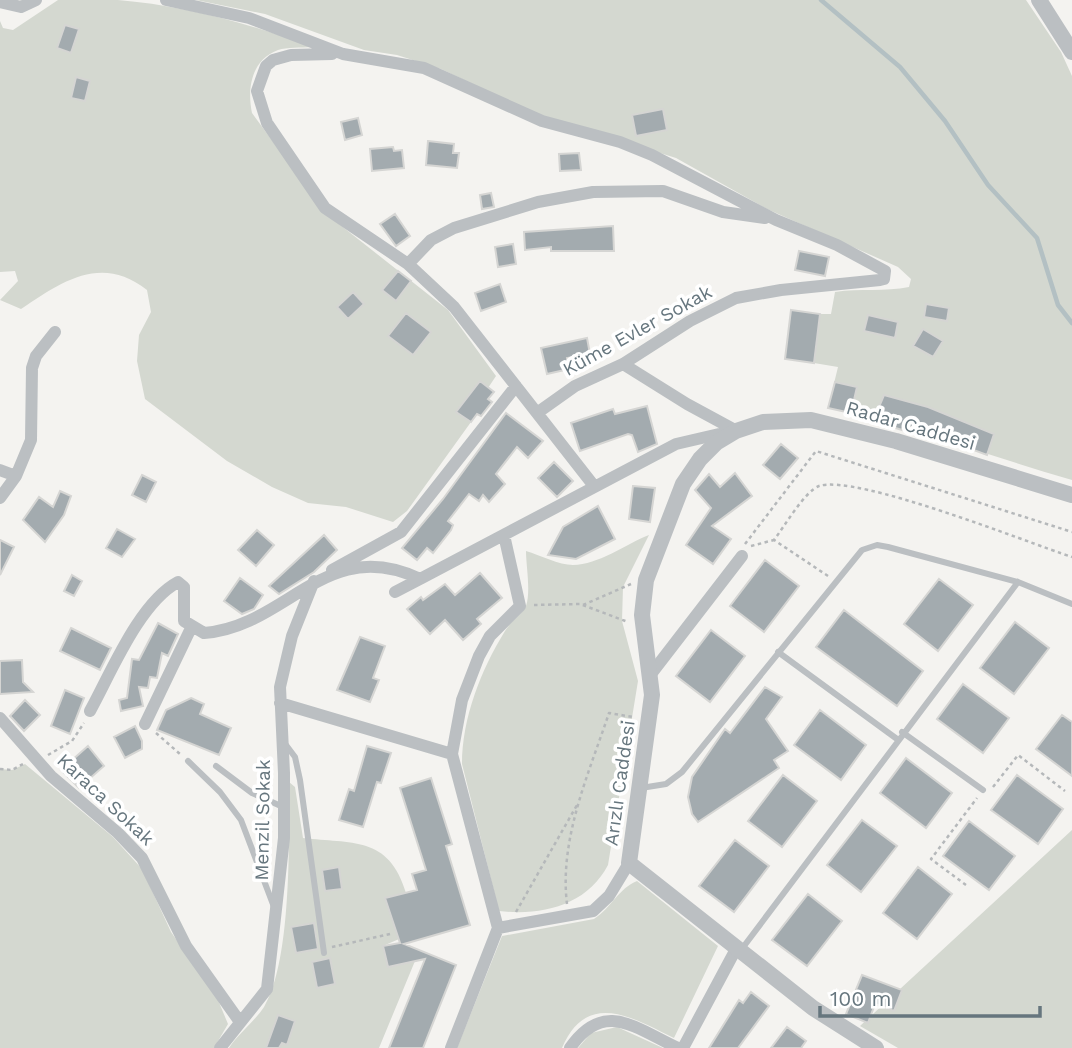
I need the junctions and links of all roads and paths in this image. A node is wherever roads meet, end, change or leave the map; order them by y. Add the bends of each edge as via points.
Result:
1 (36, 0) edge
2 (166, 0) edge
3 (1039, 0) edge
4 (0, 2) edge
5 (1072, 51) edge
6 (343, 54) junction
7 (776, 220) junction
8 (408, 264) junction
9 (55, 332) dead end
10 (623, 363) junction
11 (516, 386) junction
12 (537, 413) junction
13 (736, 430) junction
14 (0, 470) edge
15 (16, 476) junction
16 (594, 486) junction
17 (1072, 495) edge
18 (0, 498) edge
19 (1072, 532) edge
20 (504, 535) junction
21 (775, 540) junction
22 (742, 556) dead end
23 (1072, 557) edge
24 (421, 579) junction
25 (646, 580) junction
26 (314, 581) junction
27 (835, 581) junction
28 (1018, 582) junction
29 (395, 592) dead end
30 (1072, 604) edge
31 (583, 605) junction
32 (520, 606) junction
33 (643, 625) junction
34 (191, 628) junction
35 (778, 652) junction
36 (651, 674) junction
37 (280, 703) junction
38 (90, 711) joint
39 (0, 718) edge
40 (650, 719) junction
41 (145, 724) joint
42 (902, 732) junction
43 (282, 739) junction
44 (897, 739) junction
45 (452, 754) junction
46 (37, 761) junction
47 (188, 761) joint
48 (216, 766) dead end
49 (639, 789) junction
50 (983, 790) junction
51 (1066, 791) dead end
52 (580, 800) junction
53 (284, 807) junction
54 (629, 863) junction
55 (965, 885) dead end
56 (277, 913) junction
57 (569, 917) junction
58 (503, 928) junction
59 (390, 934) dead end
60 (738, 950) junction
61 (324, 951) joint
62 (240, 1022) junction
63 (220, 1048) edge
64 (451, 1048) edge
65 (570, 1048) edge
66 (680, 1048) edge
67 (876, 1048) edge

1 - 4 street via 21,6
2 - 6 street, Küme Evler Sokak via 249,18
3 - 5 street
6 - 7 street, Küme Evler Sokak via 424,68 542,121 620,142
6 - 8 street, Küme Evler Sokak via 273,60 258,81 258,103 325,208
7 - 8 street, Küme Evler Sokak via 723,212 663,191 593,192 538,202 454,229 431,240
7 - 10 street, Küme Evler Sokak via 877,265 885,271 884,279 736,298
8 - 11 street, Küme Evler Sokak via 454,307
9 - 15 street via 32,368 31,440
10 - 12 street, Küme Evler Sokak via 575,386
10 - 13 street
11 - 12 street, Küme Evler Sokak
11 - 26 street via 396,538 353,556
12 - 16 street, Küme Evler Sokak
13 - 16 street via 677,444
13 - 17 street, Radar Caddesi via 792,419 835,424
13 - 25 street, Arızlı Caddesi via 716,443 690,471
14 - 15 street
15 - 18 street
16 - 20 street
19 - 21 path via 816,451 744,547
20 - 24 street
20 - 32 street
21 - 23 path via 810,492 835,485 934,509
21 - 27 path
22 - 36 street
24 - 26 street via 392,568 362,567
24 - 29 street
25 - 31 path
25 - 33 street, Arızlı Caddesi
26 - 34 street via 237,626 204,633
26 - 37 street, Menzil Sokak via 283,665
27 - 28 lane via 856,554 877,545
27 - 35 lane
28 - 30 lane
28 - 42 lane
31 - 32 path
31 - 33 path
32 - 45 street via 479,656 462,700
33 - 36 street, Arızlı Caddesi
34 - 38 street via 184,621 184,587 178,582 139,623
34 - 41 street
35 - 44 lane
35 - 49 lane via 682,772 666,784
36 - 40 street, Arızlı Caddesi
37 - 43 street, Menzil Sokak
37 - 45 street
38 - 46 path via 72,741
39 - 46 street, Karaca Sokak
40 - 49 street, Arızlı Caddesi
40 - 52 path via 609,713
41 - 47 path
42 - 44 lane
42 - 50 lane
43 - 53 street, Menzil Sokak
43 - 61 lane via 295,758 300,780
44 - 60 lane
45 - 58 street
46 - 62 street, Karaca Sokak via 142,858 186,946
47 - 56 lane via 241,820
48 - 53 lane via 252,793
49 - 54 street, Arızlı Caddesi
50 - 51 path via 988,794 1018,755
50 - 55 path via 931,859
52 - 57 path via 565,863
52 - 58 path
53 - 56 street, Menzil Sokak
54 - 57 street via 600,906
54 - 60 street, Arızlı Caddesi
56 - 62 street, Menzil Sokak via 267,989
57 - 58 street
58 - 64 street
59 - 61 path
60 - 66 street
60 - 67 street, Arızlı Caddesi via 813,1008
62 - 63 street, Menzil Sokak
65 - 66 street via 596,1022 610,1019

